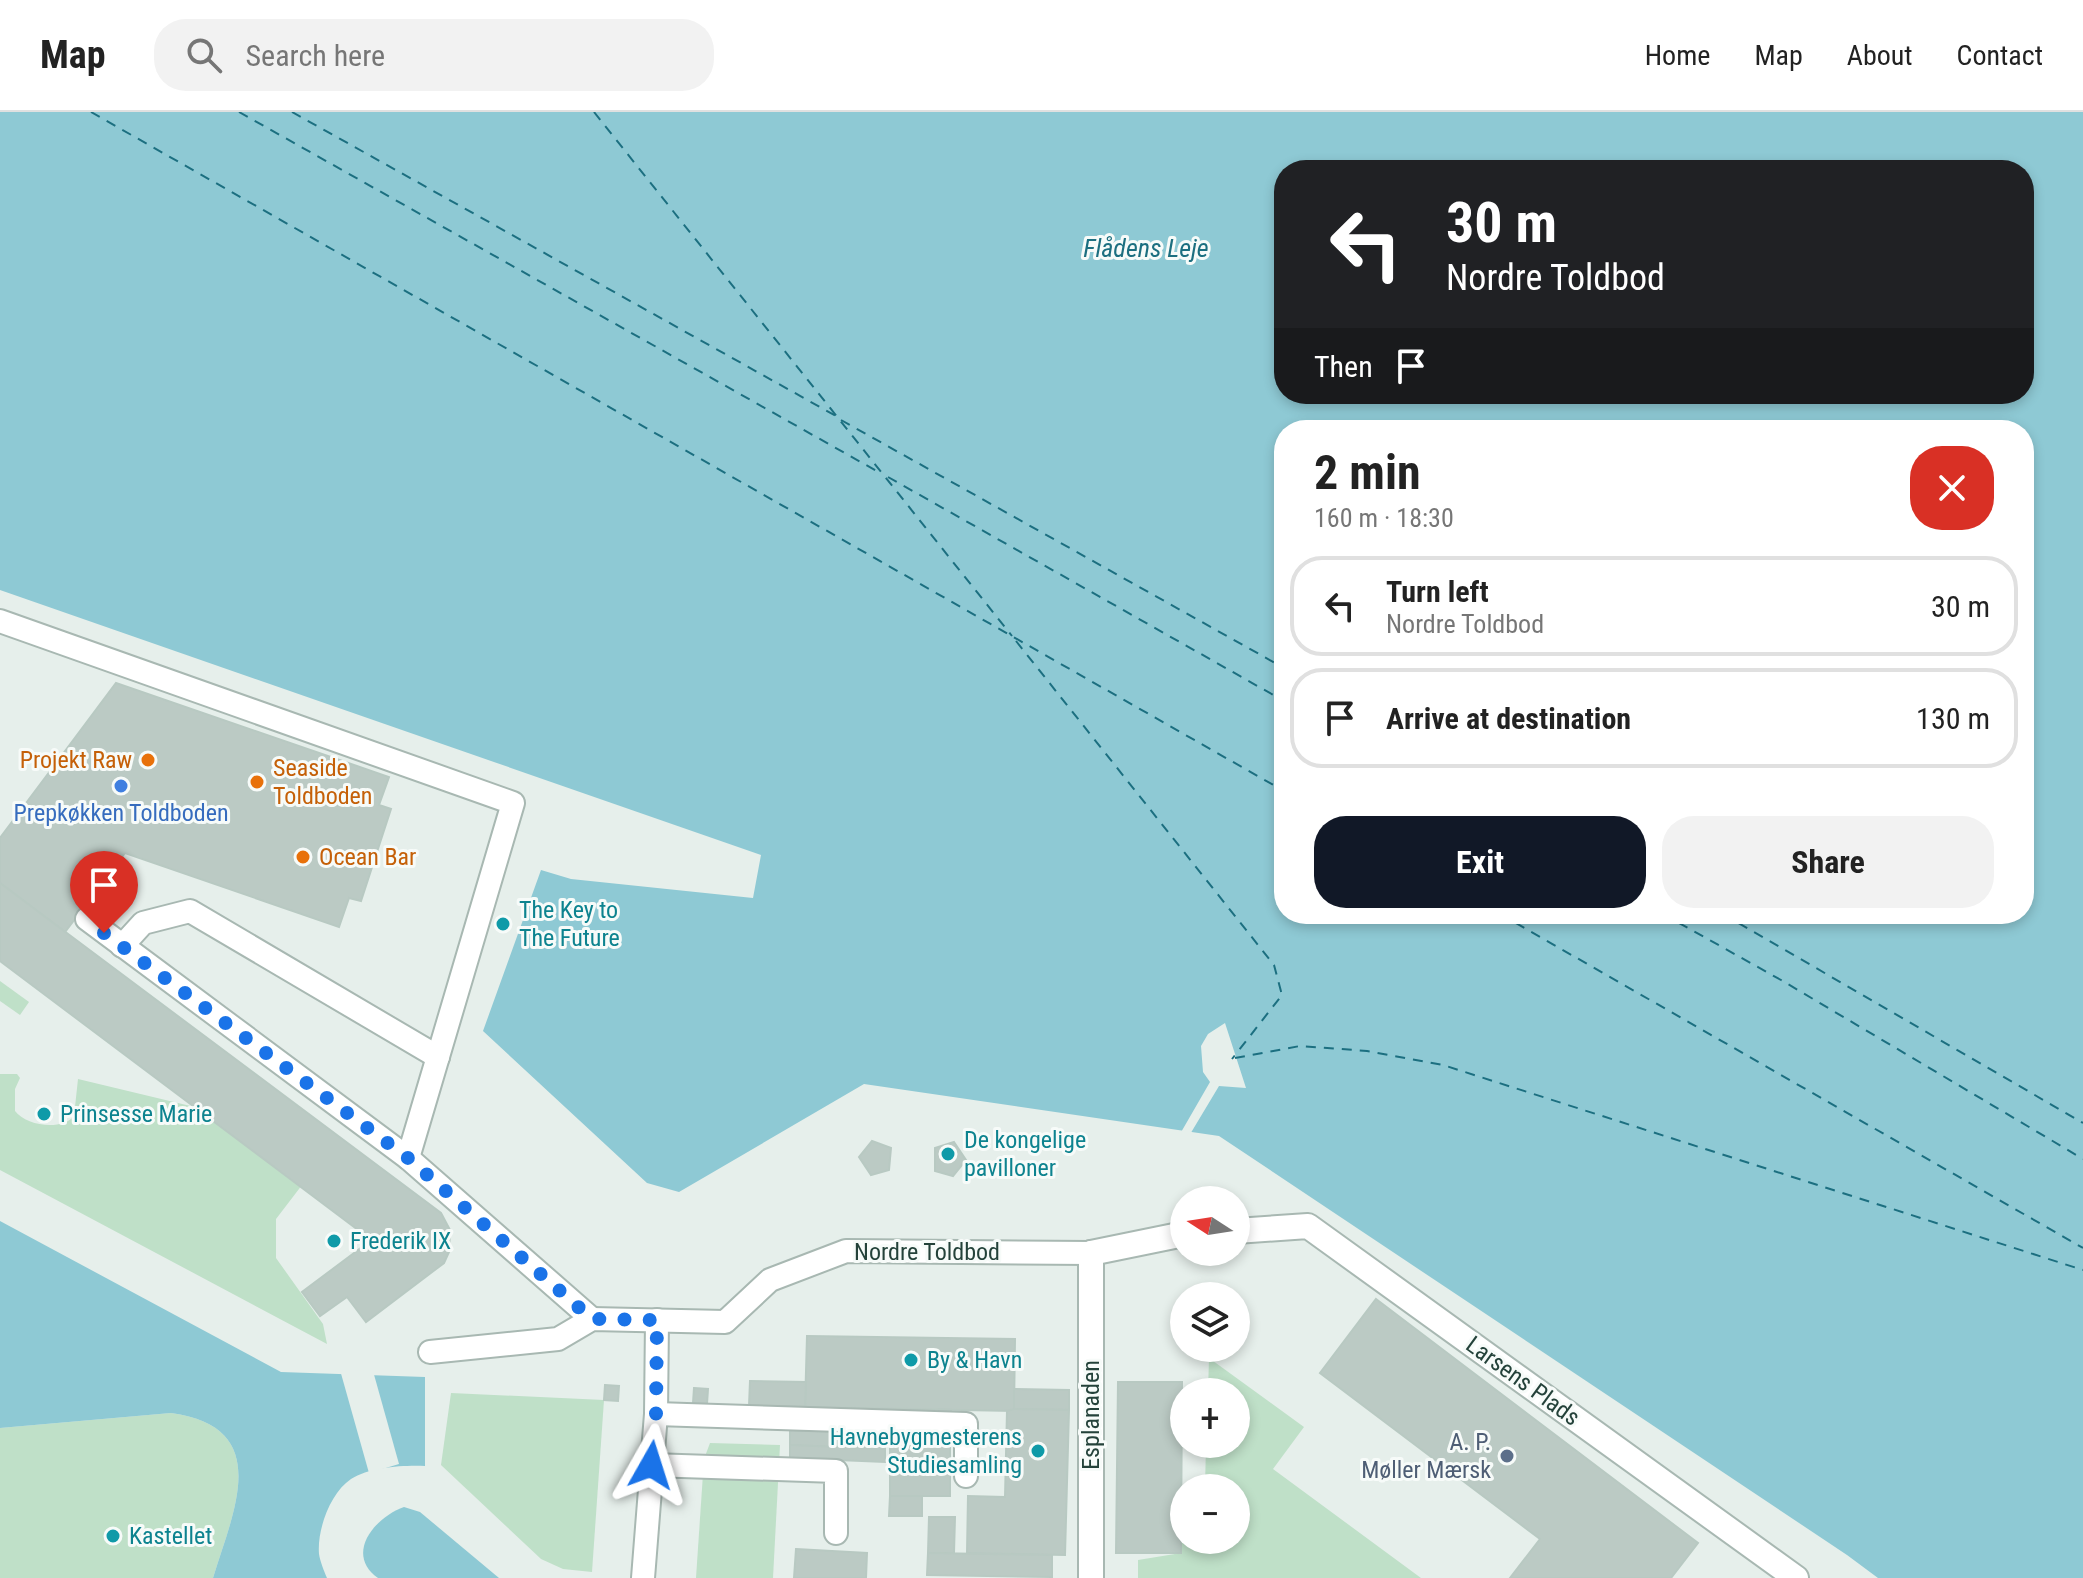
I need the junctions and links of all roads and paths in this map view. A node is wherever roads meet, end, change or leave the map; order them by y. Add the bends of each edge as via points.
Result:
1 (0, 621) edge
2 (87, 919) dead end
3 (122, 946) junction
4 (438, 1057) junction
5 (408, 1158) junction
6 (1250, 1230) edge
7 (1170, 1237) edge
8 (1091, 1253) junction
9 (592, 1319) junction
10 (657, 1320) junction
11 (430, 1352) dead end
12 (656, 1414) junction
13 (651, 1465) junction
14 (966, 1476) dead end
15 (836, 1533) dead end
16 (643, 1578) edge
17 (1091, 1578) edge
18 (1796, 1578) edge

1 - 4 lane via 513,803
2 - 3 lane
3 - 4 lane via 143,923 190,911
3 - 5 lane
4 - 5 lane
5 - 9 lane
6 - 18 street, Larsens Plads via 1308,1226
7 - 8 street
8 - 10 lane, Nordre Toldbod via 846,1251 770,1280 725,1322
8 - 17 street, Esplanaden
9 - 10 lane, Nordre Toldbod
9 - 11 lane via 558,1339
10 - 12 lane
12 - 13 lane
12 - 14 lane via 966,1424
13 - 15 lane via 836,1471
13 - 16 lane

